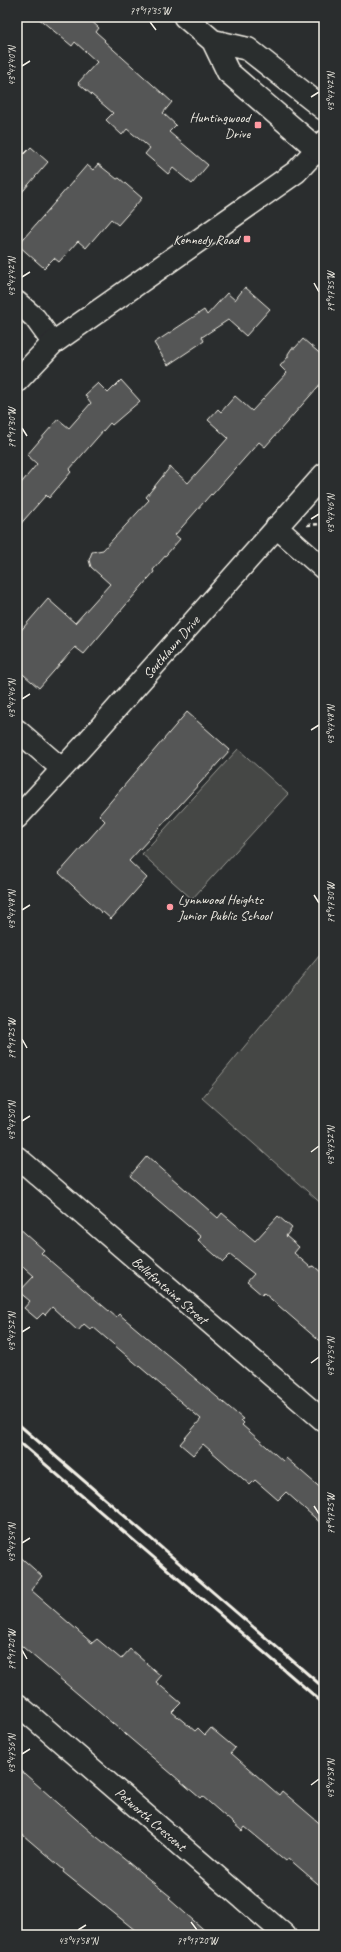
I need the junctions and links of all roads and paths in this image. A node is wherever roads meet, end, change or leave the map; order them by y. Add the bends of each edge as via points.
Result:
1 (185, 17) edge
2 (213, 41) junction
3 (324, 109) edge
4 (322, 149) edge
5 (17, 302) edge
6 (53, 343) junction
7 (17, 381) edge
8 (324, 474) edge
9 (324, 524) edge
10 (304, 525) dead end
11 (276, 527) junction
12 (324, 569) edge
13 (17, 730) edge
14 (62, 769) junction
15 (17, 818) edge
16 (17, 1157) edge
17 (324, 1421) edge
18 (17, 1704) edge
19 (285, 1935) edge

1 - 2 street
2 - 3 street via 248,49
2 - 4 street via 228,72
4 - 6 street via 296,172
5 - 6 street via 35,318
6 - 7 street
8 - 11 street, Southlawn Drive
9 - 10 path
11 - 12 street
11 - 14 street, Southlawn Drive
13 - 14 street
14 - 15 street, Southlawn Drive
16 - 17 street, Bellefontaine Street
18 - 19 street, Petworth Crescent

